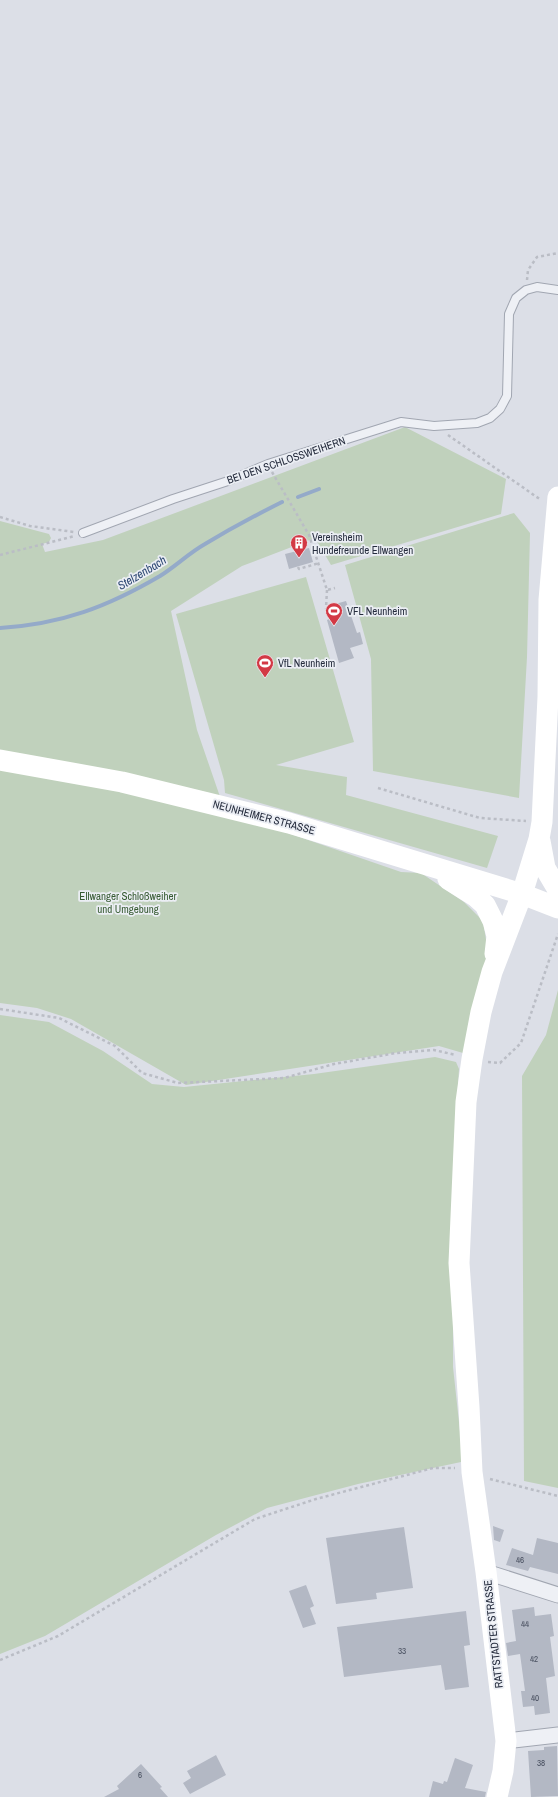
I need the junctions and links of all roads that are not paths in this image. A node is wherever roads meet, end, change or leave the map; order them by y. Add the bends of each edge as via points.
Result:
1 (558, 290) edge
2 (557, 501) edge
3 (83, 533) road end
4 (0, 760) edge
5 (541, 830) junction
6 (426, 864) junction
7 (558, 890) edge
8 (522, 894) junction
9 (558, 908) edge
10 (492, 972) junction
11 (486, 1572) junction
12 (558, 1595) edge
13 (558, 1735) edge
14 (506, 1741) junction
15 (497, 1797) edge

1 - 3 lane, BEI DEN SCHLOSSWEIHERN via 537,287 526,290 516,298 509,314 507,396 500,409 490,418 477,423 434,426 401,422 268,464
2 - 5 street via 549,600 548,697
4 - 6 street, NEUNHEIMER STRASSE via 122,782 227,807 343,838
5 - 7 street via 545,868
5 - 8 street
6 - 8 street, NEUNHEIMER STRASSE
6 - 10 street via 475,896 484,905 493,921 497,936
8 - 9 street, NEUNHEIMER STRASSE
8 - 10 street
10 - 11 street, RATTSTADTER STRASSE via 480,1012 478,1064 466,1102 460,1263 470,1407 480,1475
11 - 12 street
11 - 14 street, RATTSTADTER STRASSE
13 - 14 street
14 - 15 street, RATTSTADTER STRASSE

